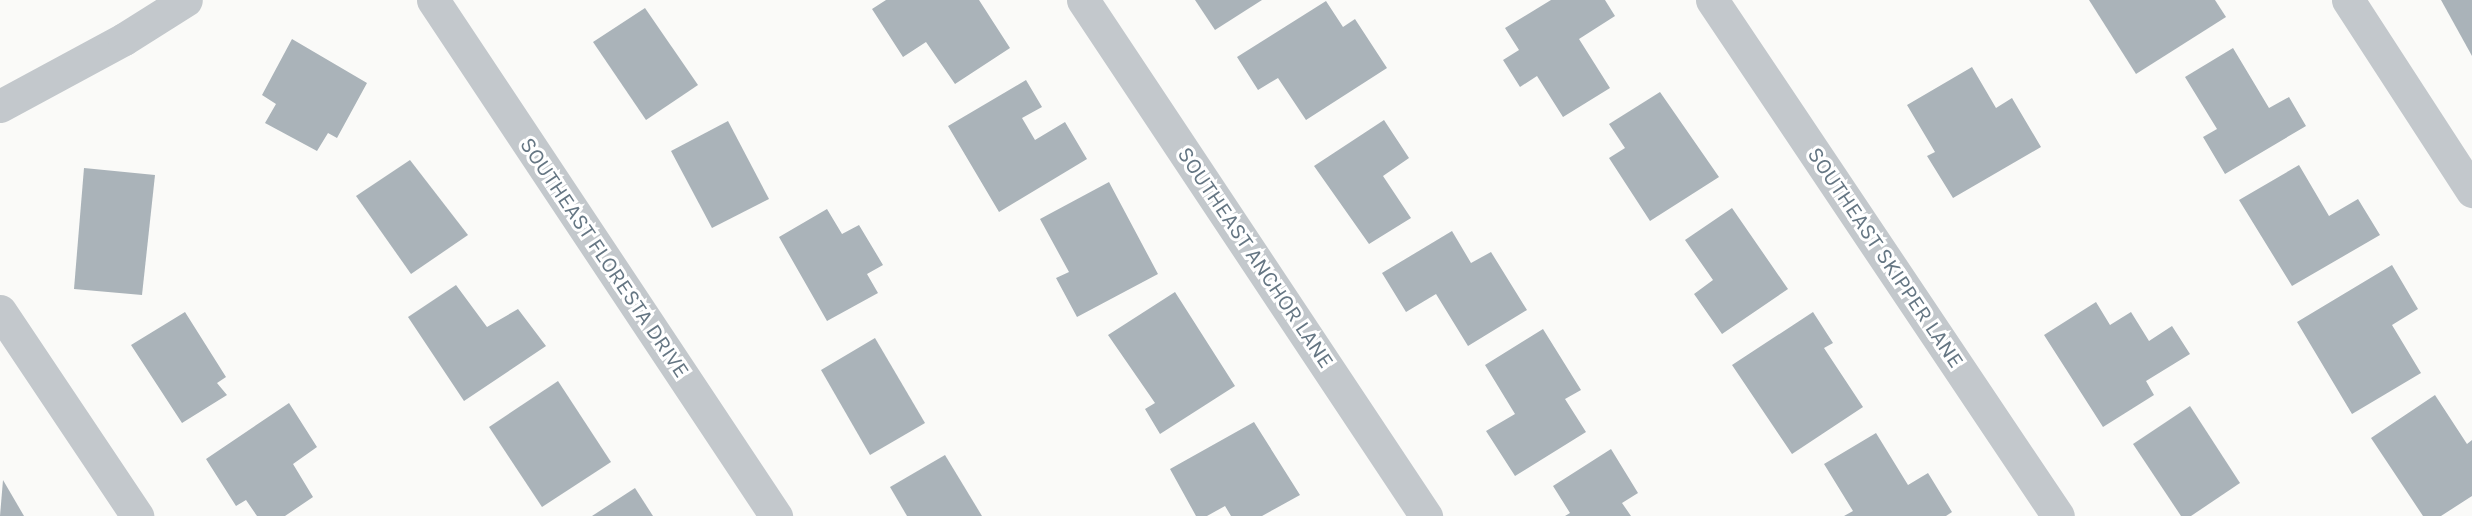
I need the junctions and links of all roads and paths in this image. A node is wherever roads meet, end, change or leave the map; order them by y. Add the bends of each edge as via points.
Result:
1 (186, 0) edge
2 (433, 0) edge
3 (1083, 0) edge
4 (1712, 0) edge
5 (2348, 0) edge
6 (0, 106) edge
7 (2472, 191) edge
8 (0, 310) edge
9 (136, 516) edge
10 (776, 516) edge
11 (1426, 516) edge
12 (2058, 516) edge

1 - 6 street
2 - 10 street, SOUTHEAST FLORESTA DRIVE
3 - 11 street, SOUTHEAST ANCHOR LANE
4 - 12 street, SOUTHEAST SKIPPER LANE
5 - 7 street
8 - 9 street

